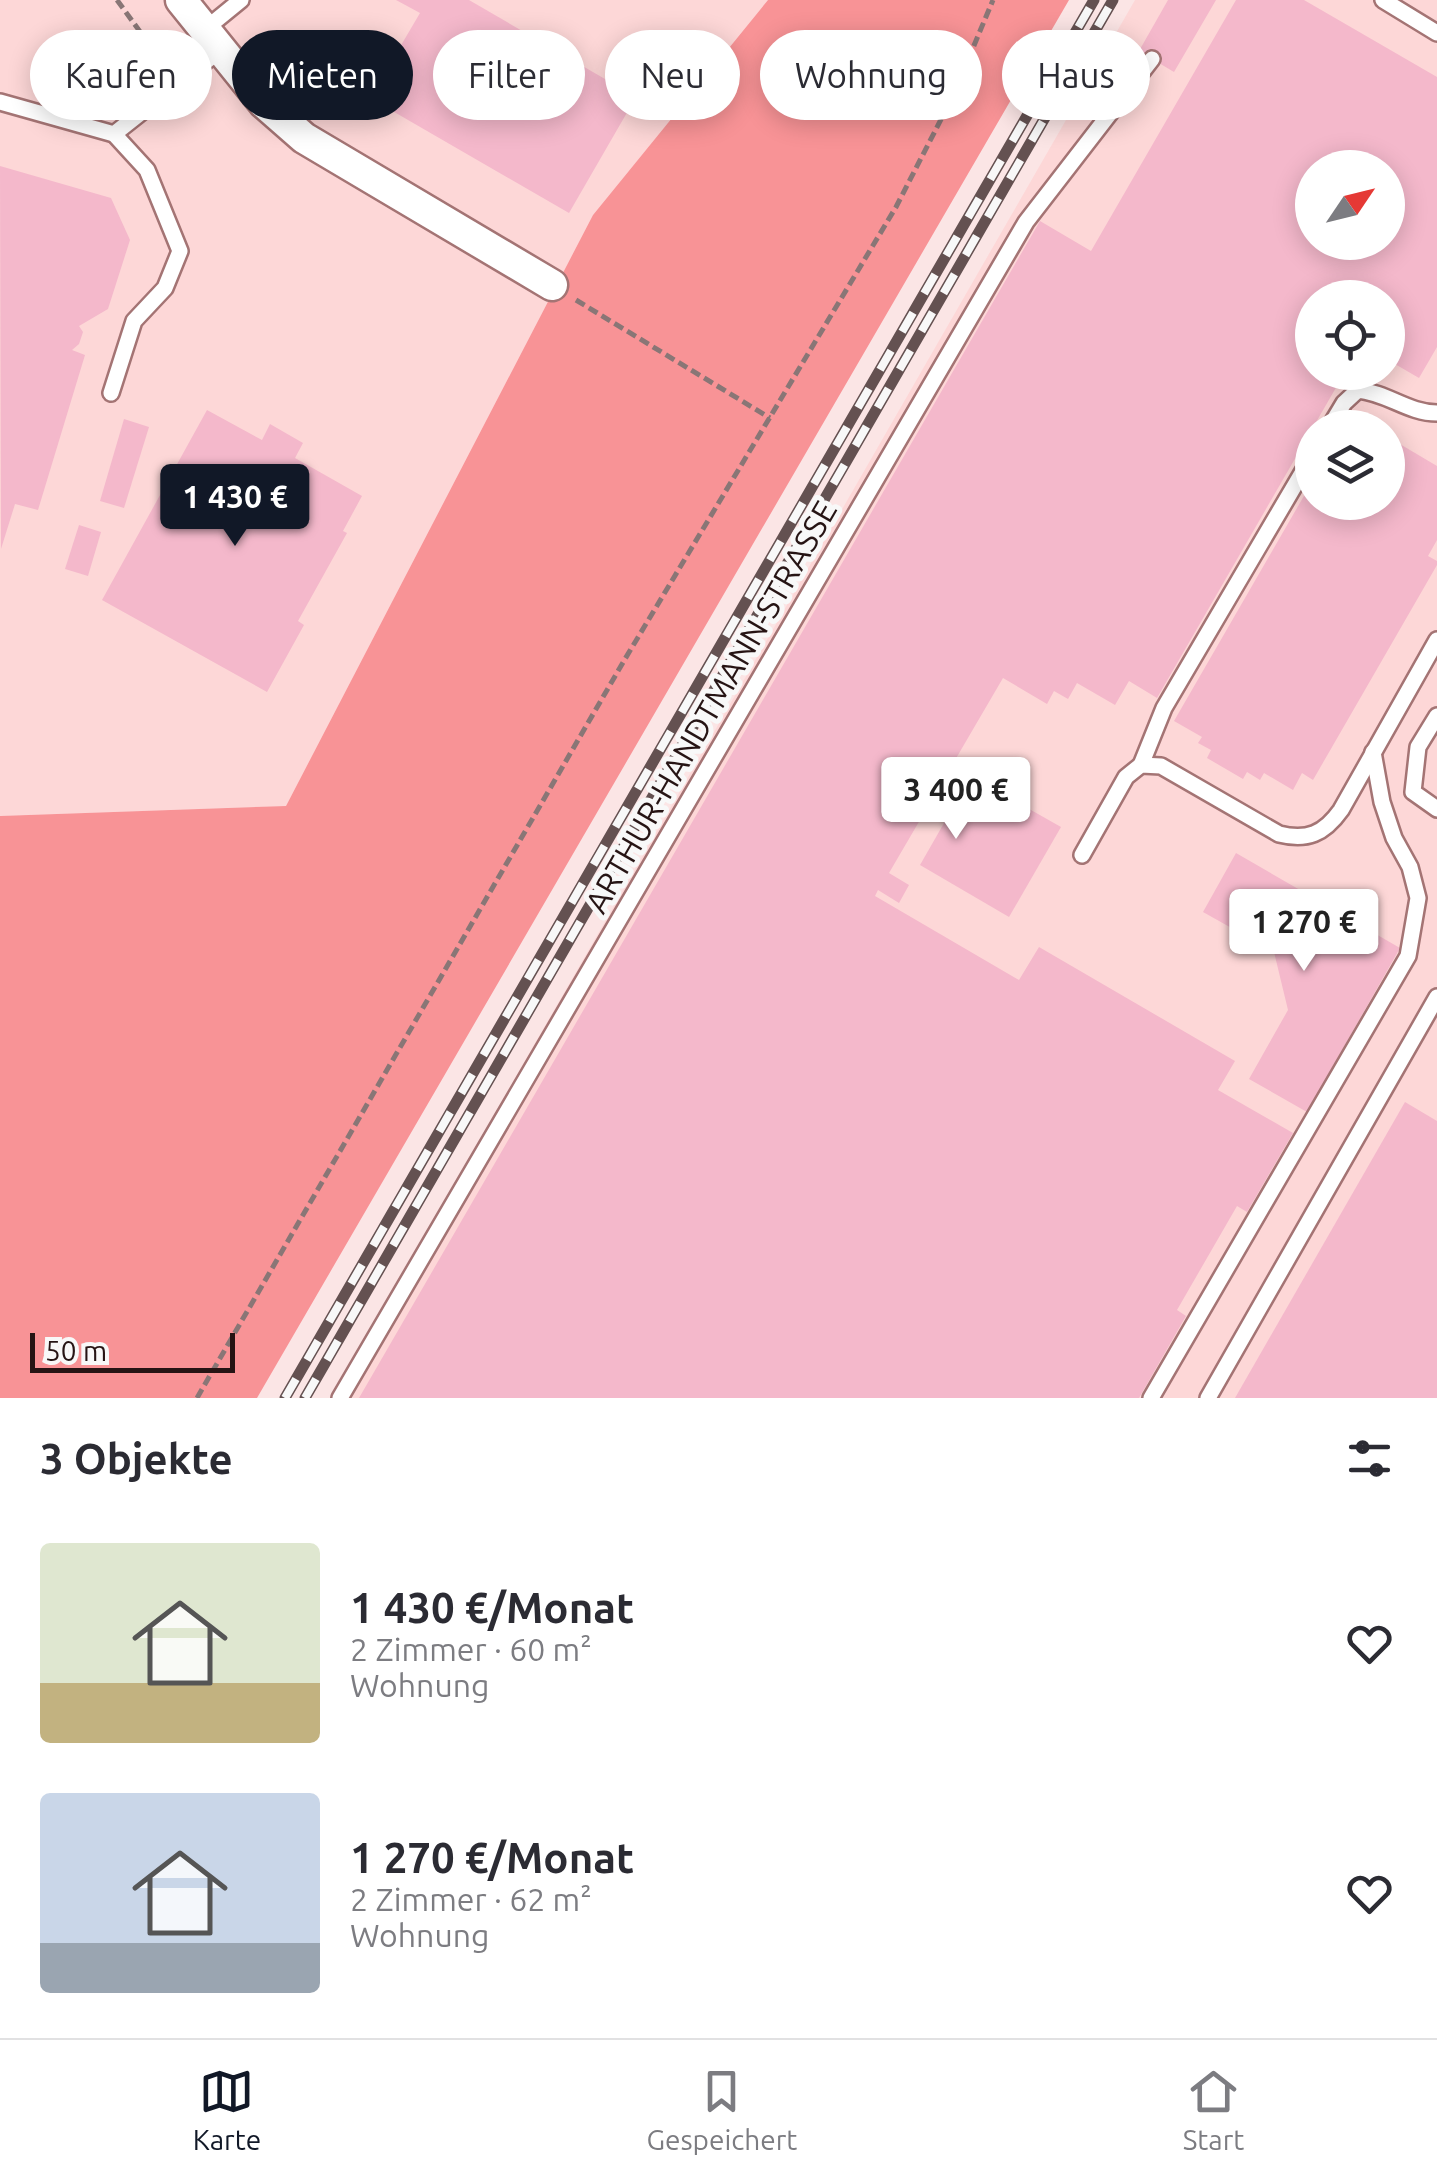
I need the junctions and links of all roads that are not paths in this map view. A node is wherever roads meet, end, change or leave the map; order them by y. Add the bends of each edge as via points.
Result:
1 (181, 0) edge
2 (241, 0) edge
3 (1383, 0) edge
4 (203, 30) edge
5 (1437, 33) edge
6 (212, 40) edge
7 (212, 42) edge
8 (1152, 58) dead end
9 (0, 102) edge
10 (132, 120) edge
11 (114, 134) junction
12 (552, 285) road end
13 (111, 393) dead end
14 (1340, 410) edge
15 (1437, 413) edge
16 (1295, 485) edge
17 (1437, 640) edge
18 (1437, 716) edge
19 (1373, 752) junction
20 (1141, 765) junction
21 (1437, 809) edge
22 (1082, 856) dead end
23 (1437, 997) edge
24 (340, 1398) edge
25 (1151, 1398) edge
26 (1208, 1398) edge

1 - 4 street
2 - 6 lane
3 - 5 lane
7 - 12 street via 304,138
8 - 24 lane, ARTHUR-HANDTMANN-STRASSE via 1026,222
9 - 11 lane
10 - 11 lane
11 - 13 lane via 147,170 180,251 165,288 134,321
14 - 15 lane via 1358,390
16 - 20 lane via 1164,708
17 - 19 lane
18 - 21 lane via 1418,748 1412,792
19 - 20 lane via 1331,824 1301,840 1160,766
19 - 25 lane via 1382,802 1418,898 1408,956
20 - 22 lane via 1126,777
23 - 26 lane

